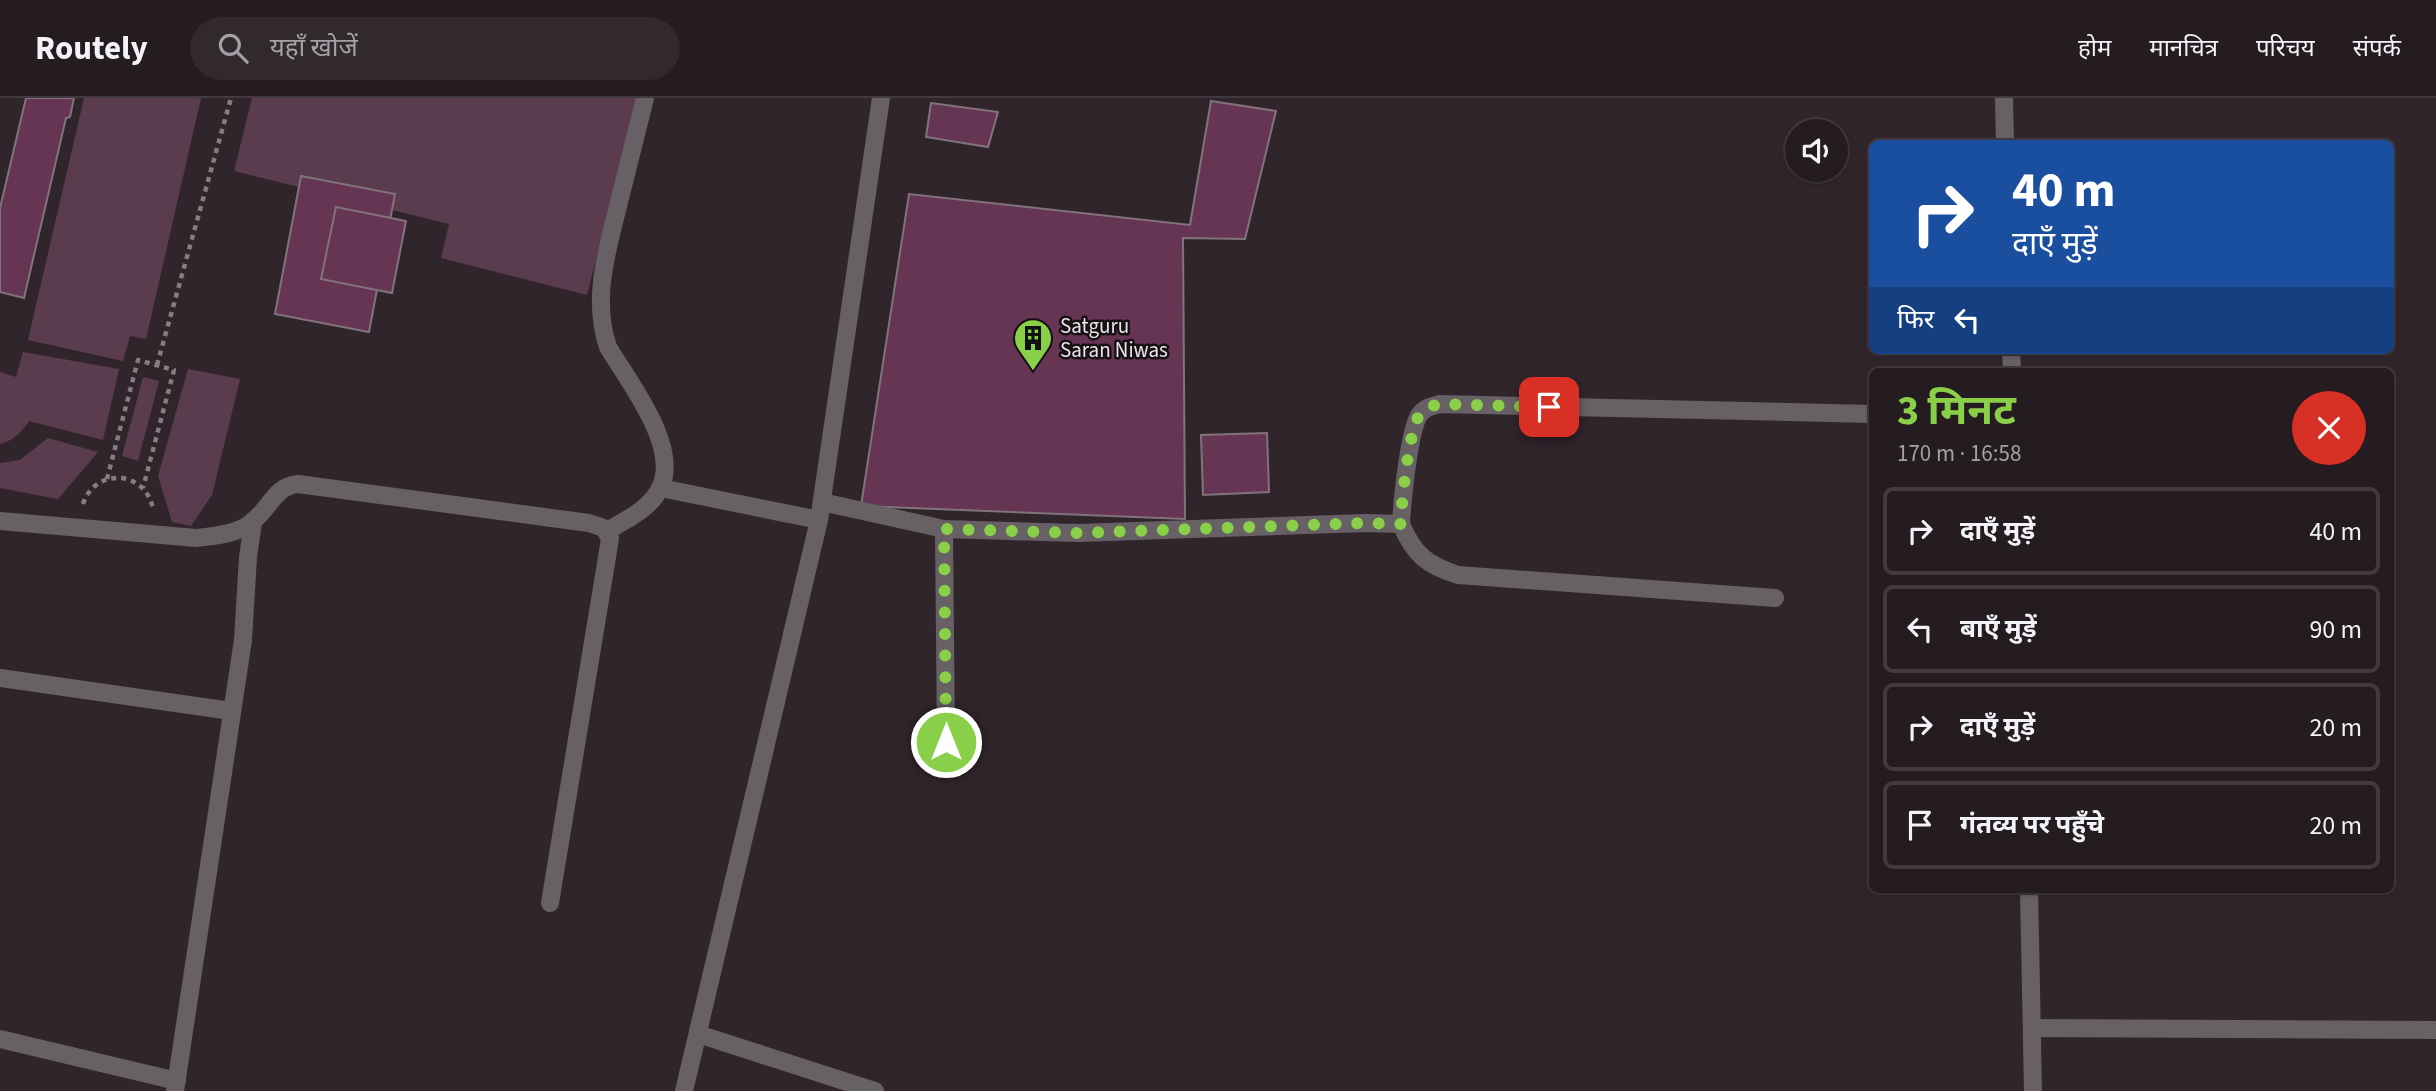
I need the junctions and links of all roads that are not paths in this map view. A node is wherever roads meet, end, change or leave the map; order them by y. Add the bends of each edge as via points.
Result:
1 (645, 98) edge
2 (881, 98) edge
3 (2004, 98) edge
4 (2006, 140) edge
5 (1869, 414) edge
6 (661, 488) junction
7 (821, 511) junction
8 (0, 521) edge
9 (253, 522) junction
10 (1401, 524) junction
11 (944, 529) junction
12 (607, 531) junction
13 (1775, 598) dead end
14 (0, 678) edge
15 (231, 711) junction
16 (946, 742) dead end
17 (2029, 893) edge
18 (550, 903) dead end
19 (2033, 1028) junction
20 (2436, 1030) edge
21 (698, 1034) junction
22 (0, 1039) edge
23 (176, 1086) edge
24 (684, 1091) edge
25 (876, 1091) edge
26 (2034, 1091) edge

1 - 6 street via 608,246 600,311 608,347 660,438
2 - 7 street
3 - 4 street
5 - 10 street via 1440,404 1424,410 1416,421
6 - 7 street
6 - 12 street via 643,509
7 - 11 street
7 - 21 street
8 - 9 street via 196,538 220,535
9 - 12 street via 281,489 298,484 589,523
9 - 15 street via 243,640
10 - 11 street via 1079,533
10 - 13 street via 1419,556 1458,575
11 - 16 street
12 - 18 street via 610,545
14 - 15 street
15 - 23 street
17 - 19 street
19 - 20 street
19 - 26 street
21 - 24 street
21 - 25 street
22 - 23 street

